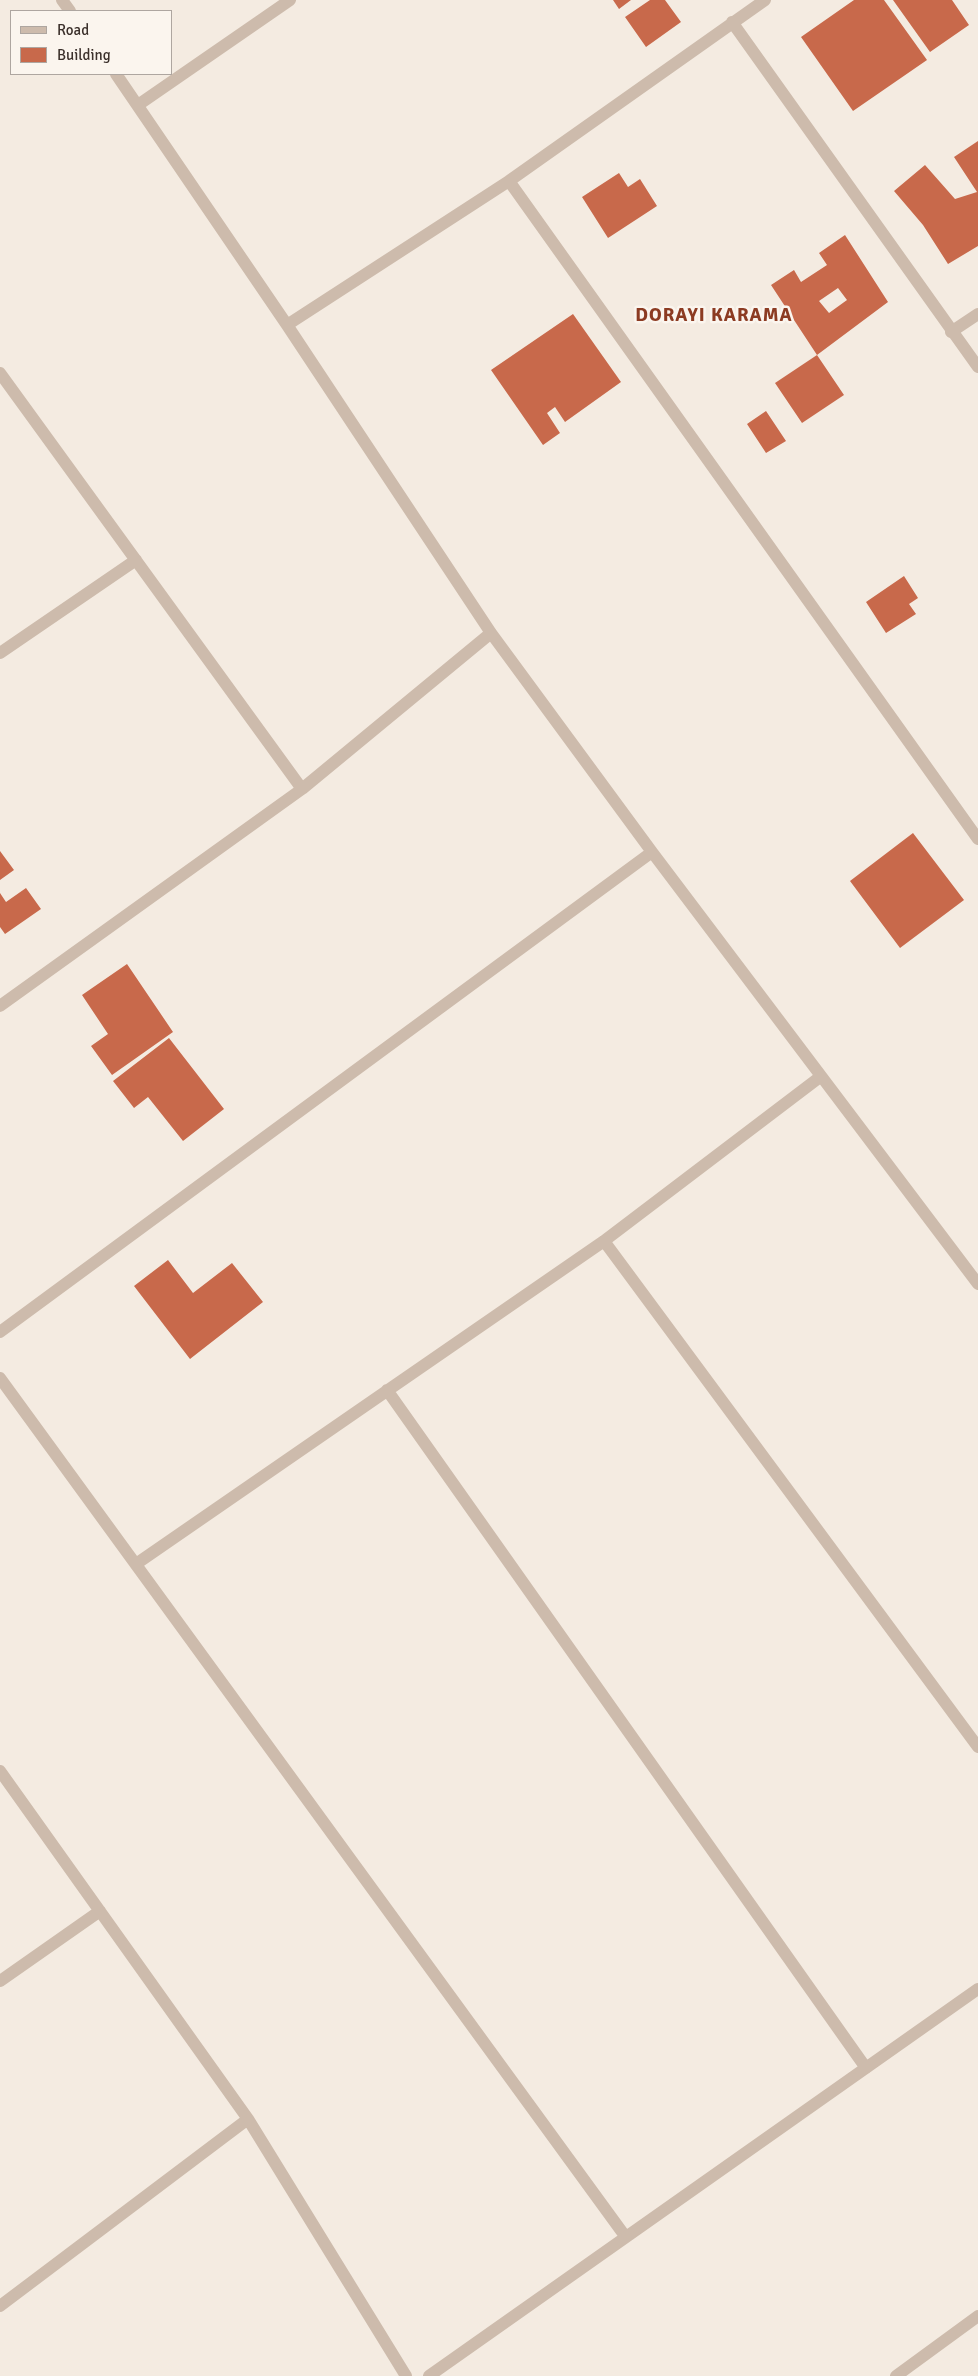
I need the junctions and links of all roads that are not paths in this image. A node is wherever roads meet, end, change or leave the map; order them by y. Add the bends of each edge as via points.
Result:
1 (290, 0) edge
2 (765, 0) edge
3 (732, 22) junction
4 (117, 75) edge
5 (138, 104) junction
6 (509, 181) junction
7 (978, 314) edge
8 (287, 325) junction
9 (951, 332) junction
10 (978, 367) edge
11 (0, 373) edge
12 (136, 560) junction
13 (490, 633) junction
14 (0, 654) edge
15 (302, 789) junction
16 (978, 839) edge
17 (652, 852) junction
18 (0, 1006) edge
19 (820, 1077) junction
20 (604, 1241) junction
21 (978, 1284) edge
22 (0, 1332) edge
23 (0, 1378) edge
24 (387, 1390) junction
25 (136, 1564) junction
26 (978, 1747) edge
27 (0, 1771) edge
28 (100, 1911) junction
29 (0, 1981) edge
30 (978, 1989) edge
31 (866, 2068) junction
32 (248, 2119) junction
33 (625, 2236) junction
34 (0, 2306) edge
35 (978, 2316) edge
36 (406, 2376) edge
37 (429, 2376) edge
38 (896, 2376) edge

1 - 5 street
2 - 3 street
3 - 6 street
3 - 9 street
4 - 5 street
5 - 8 street
6 - 8 street
6 - 16 street
7 - 9 street
8 - 13 street
9 - 10 street
11 - 12 street
12 - 14 street
12 - 15 street
13 - 15 street
13 - 17 street
15 - 18 street
17 - 19 street
17 - 22 street
19 - 20 street
19 - 21 street
20 - 24 street
20 - 26 street
23 - 25 street
24 - 25 street
24 - 31 street
25 - 33 street
27 - 28 street
28 - 29 street
28 - 32 street
30 - 31 street
31 - 33 street
32 - 34 street
32 - 36 street
33 - 37 street
35 - 38 street

